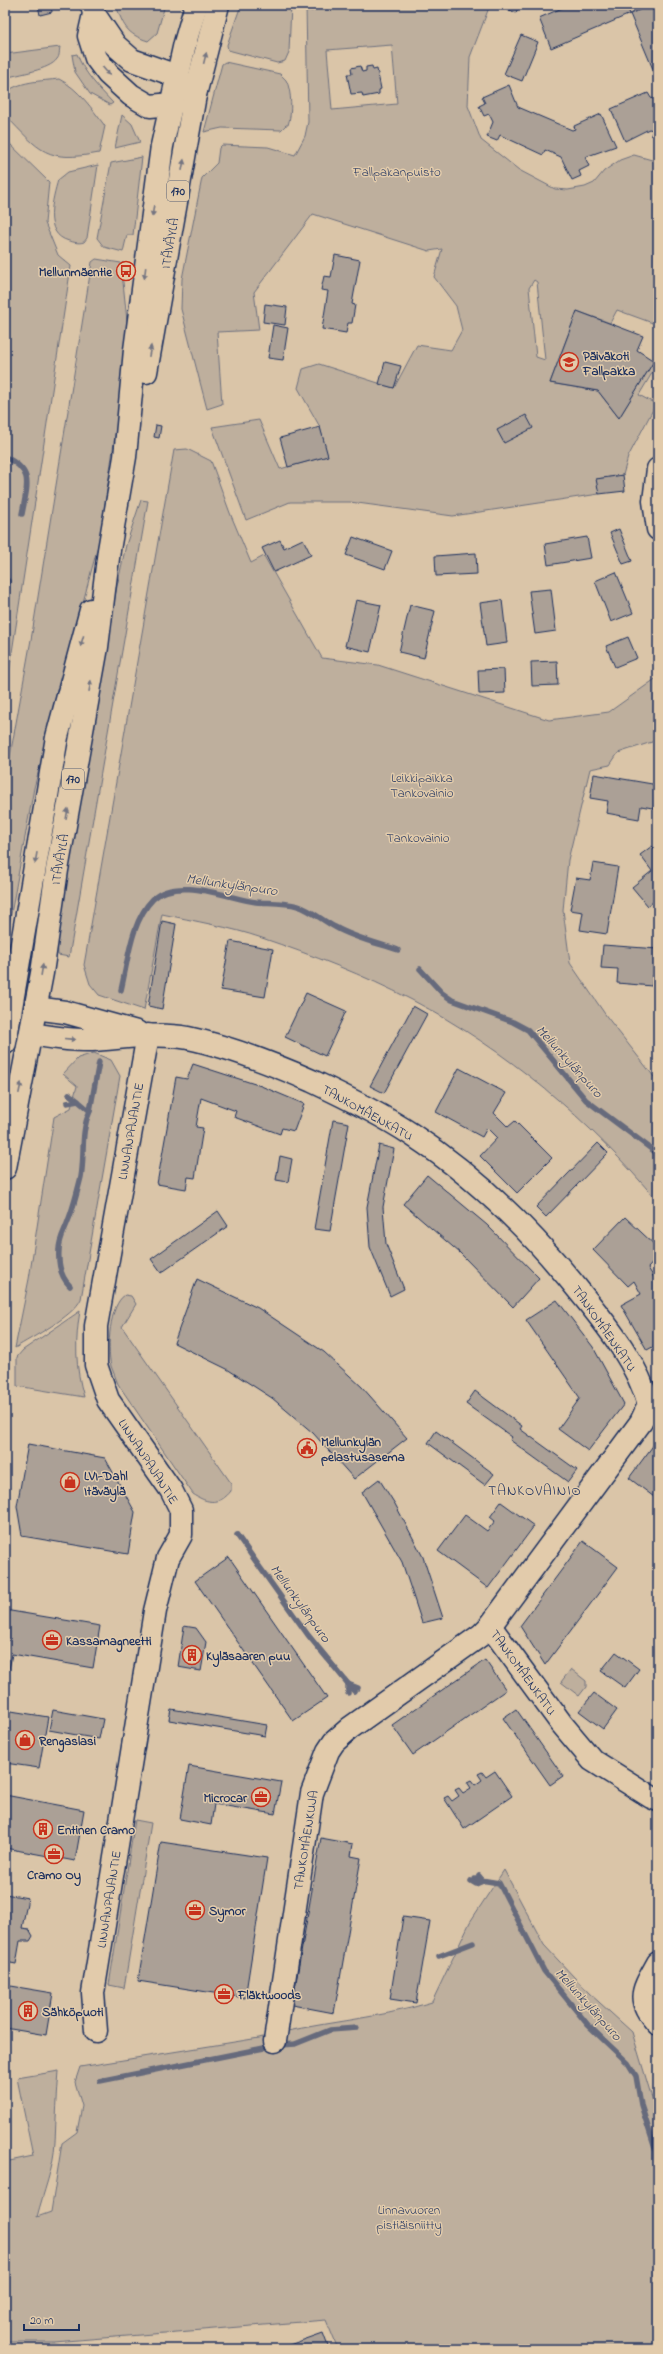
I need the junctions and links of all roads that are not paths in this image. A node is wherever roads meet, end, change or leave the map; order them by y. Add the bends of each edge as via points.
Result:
1 (196, 5) edge
2 (218, 5) edge
3 (93, 10) edge
4 (177, 76) junction
5 (195, 95) junction
6 (172, 104) junction
7 (125, 457) junction
8 (658, 469) edge
9 (658, 529) edge
10 (109, 550) junction
11 (9, 1004) edge
12 (35, 1008) junction
13 (6, 1034) edge
14 (31, 1034) junction
15 (148, 1035) junction
16 (5, 1168) edge
17 (490, 1626) junction
18 (658, 1800) edge
19 (658, 1962) edge
20 (658, 2024) edge
21 (96, 2031) dead end
22 (275, 2041) dead end

1 - 4 street, ITÄVÄYLÄ / 170
5 -> 2 street, ITÄVÄYLÄ / 170
3 - 4 street via 115,45 132,60
3 -> 6 street via 89,36 96,58 108,74 131,95 150,106
4 - 5 street
4 - 6 street, ITÄVÄYLÄ / 170
5 - 6 street
7 -> 5 street, ITÄVÄYLÄ / 170 via 140,402 156,321
6 -> 7 street, ITÄVÄYLÄ / 170 via 162,146 146,263
7 - 10 street, ITÄVÄYLÄ / 170
8 - 9 street via 654,501
10 -> 11 street, ITÄVÄYLÄ / 170 via 57,737
12 -> 10 street, ITÄVÄYLÄ / 170 via 56,870 97,647
11 - 12 street, TANKOMÄENKATU
11 - 13 street, ITÄVÄYLÄ / 170
12 - 14 street, ITÄVÄYLÄ / 170
12 - 15 street, TANKOMÄENKATU via 65,1012
13 - 14 street, TANKOMÄENKATU
14 -> 15 street, TANKOMÄENKATU via 90,1040
16 -> 14 street, ITÄVÄYLÄ / 170
15 - 17 street, TANKOMÄENKATU via 188,1038 278,1066 351,1100 411,1134 456,1168 538,1242 598,1314 644,1385 650,1405 641,1422
15 - 21 street, LINNANPAJANTIE via 96,1326 96,1365 108,1400 172,1490 181,1510 181,1535 168,1558 154,1611 93,1993
17 - 18 street, TANKOMÄENKATU via 561,1723 592,1760
17 - 22 street, TANKOMÄENKUJA via 350,1728 334,1742 325,1756 312,1793
19 - 20 street via 644,1991 642,2002 648,2014

